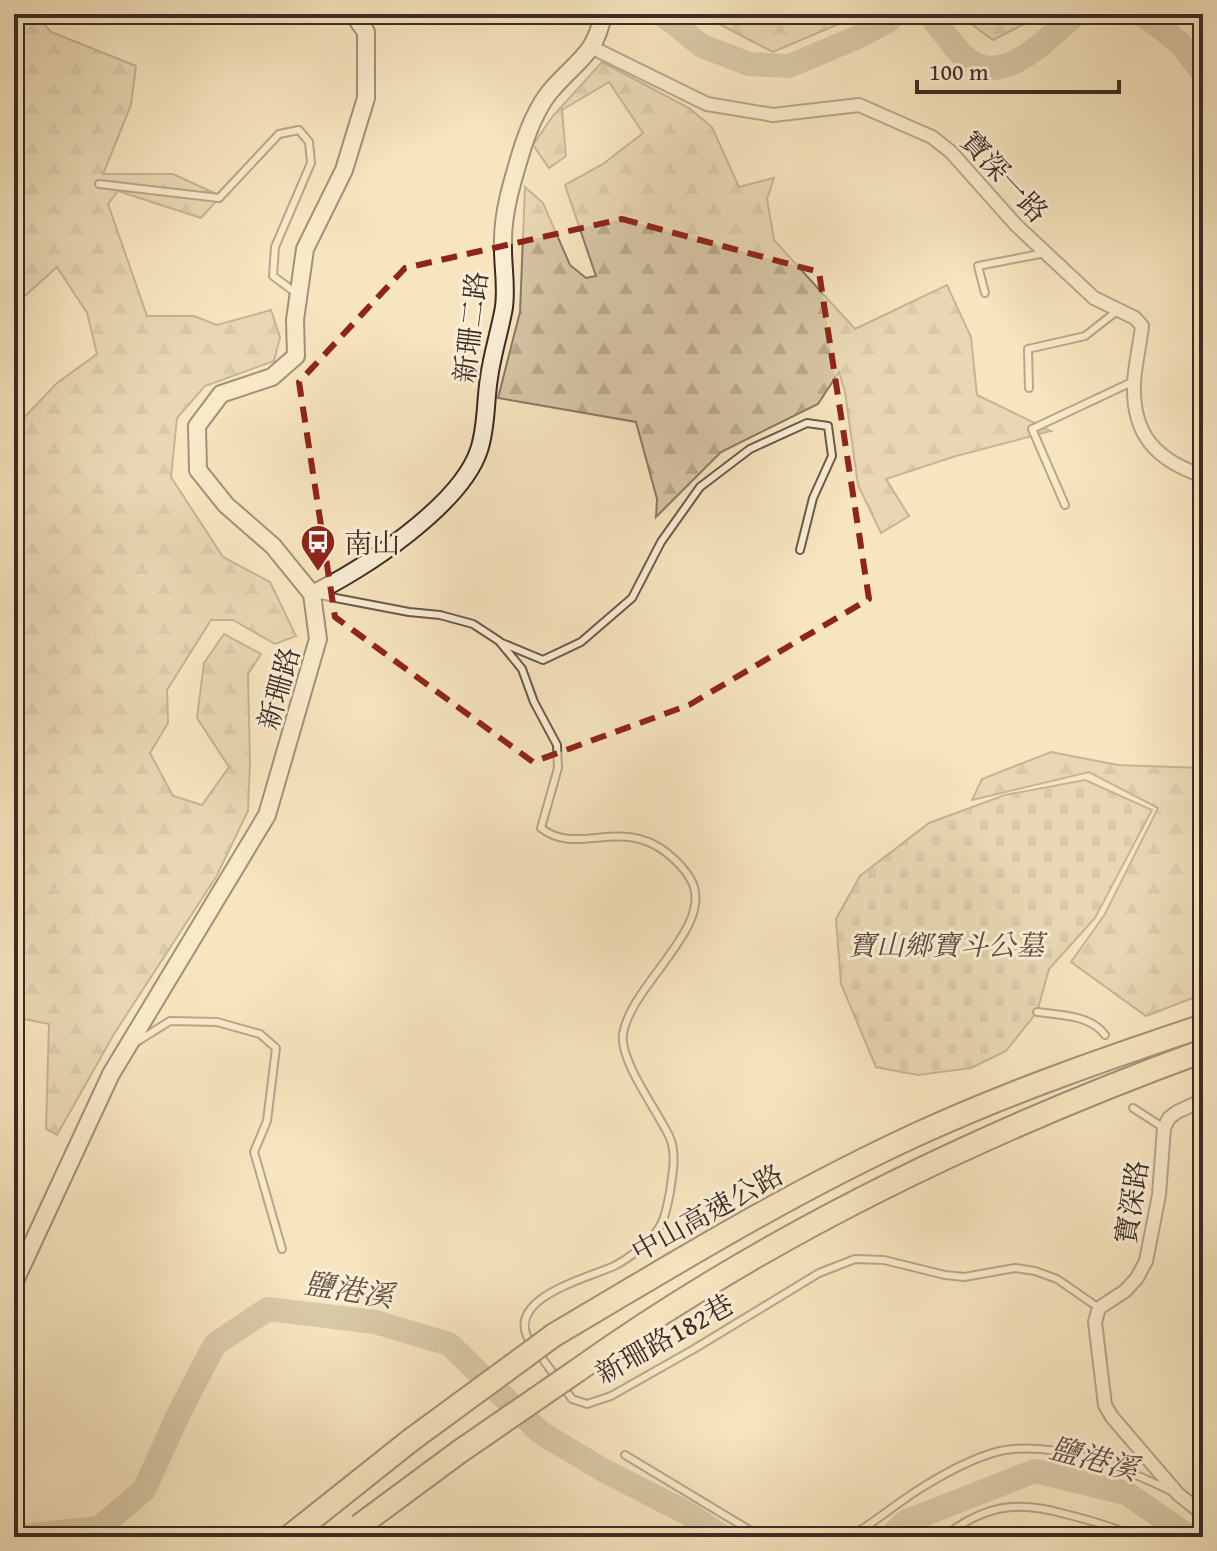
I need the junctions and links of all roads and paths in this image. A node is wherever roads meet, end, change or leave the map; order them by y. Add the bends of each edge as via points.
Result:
1 (353, 14) edge
2 (603, 14) edge
3 (593, 48) junction
4 (99, 184) dead end
5 (1045, 253) junction
6 (985, 293) dead end
7 (299, 295) junction
8 (1117, 311) junction
9 (1134, 381) junction
10 (1029, 388) dead end
11 (1203, 476) edge
12 (1065, 505) dead end
13 (800, 550) dead end
14 (312, 594) junction
15 (499, 641) junction
16 (1037, 1012) dead end
17 (1203, 1026) edge
18 (1105, 1035) dead end
19 (1203, 1051) edge
20 (102, 1094) junction
21 (1203, 1100) edge
22 (1133, 1108) dead end
23 (1164, 1128) junction
24 (282, 1249) dead end
25 (14, 1283) edge
26 (1099, 1308) junction
27 (625, 1455) dead end
28 (1178, 1494) junction
29 (1203, 1514) edge
30 (353, 1532) edge
31 (289, 1537) edge
32 (761, 1537) edge
33 (849, 1537) edge
34 (943, 1537) edge
35 (1136, 1537) edge

1 - 7 street via 366,32 366,98 344,170 305,249
2 - 3 street, 新珊二路
3 - 5 street, 寶深一路 via 707,104 773,115 859,105 932,137
3 - 14 street, 新珊二路 via 537,110 518,164 503,240 504,306 479,452 443,503 365,566
4 - 7 lane via 219,198 279,134 299,130 309,142 311,163 275,247 273,276
5 - 6 lane via 978,266
5 - 8 street, 寶深一路 via 1094,298
7 - 14 street via 296,356 272,377 221,394 197,426 198,470
8 - 9 street, 寶深一路 via 1142,326
8 - 10 lane via 1085,336 1028,349
9 - 11 street, 寶深一路 via 1135,408 1145,436 1161,456
9 - 12 lane via 1032,429
13 - 15 lane, 新珊路182巷 via 813,498 832,456 828,426 807,423 750,449 700,487 661,542 632,598 581,642 543,660
14 - 15 lane, 新珊路182巷 via 440,615 473,624
14 - 20 street, 新珊路 via 318,639 267,815
15 - 26 lane, 新珊路182巷 via 522,669 557,745 558,768 541,828 573,840 632,835 657,844 693,882 697,907 688,930 633,1007 622,1036 630,1064 671,1140 674,1162 667,1211 657,1232 624,1261 540,1298 526,1317 525,1336 572,1399 587,1404 611,1396 819,1273 855,1259 964,1277 1015,1268 1035,1271 1057,1279
16 - 18 lane via 1098,1025
17 - 31 highway, 中山高速公路, bridge via 1079,1067 919,1133 757,1215 554,1335
19 - 30 highway, bridge via 948,1157 780,1241 623,1338
20 - 24 lane via 140,1037 170,1021 217,1022 260,1034 276,1048 267,1121 254,1152
20 - 25 street, 新珊路
21 - 23 street, 寶深路 via 1177,1112
22 - 23 lane
23 - 26 street, 寶深路 via 1146,1261 1125,1291
26 - 28 street via 1095,1322 1105,1405
27 - 32 lane
28 - 29 street
28 - 33 lane via 1062,1453 1039,1448 1003,1451 928,1484
34 - 35 lane via 978,1515 1025,1505

